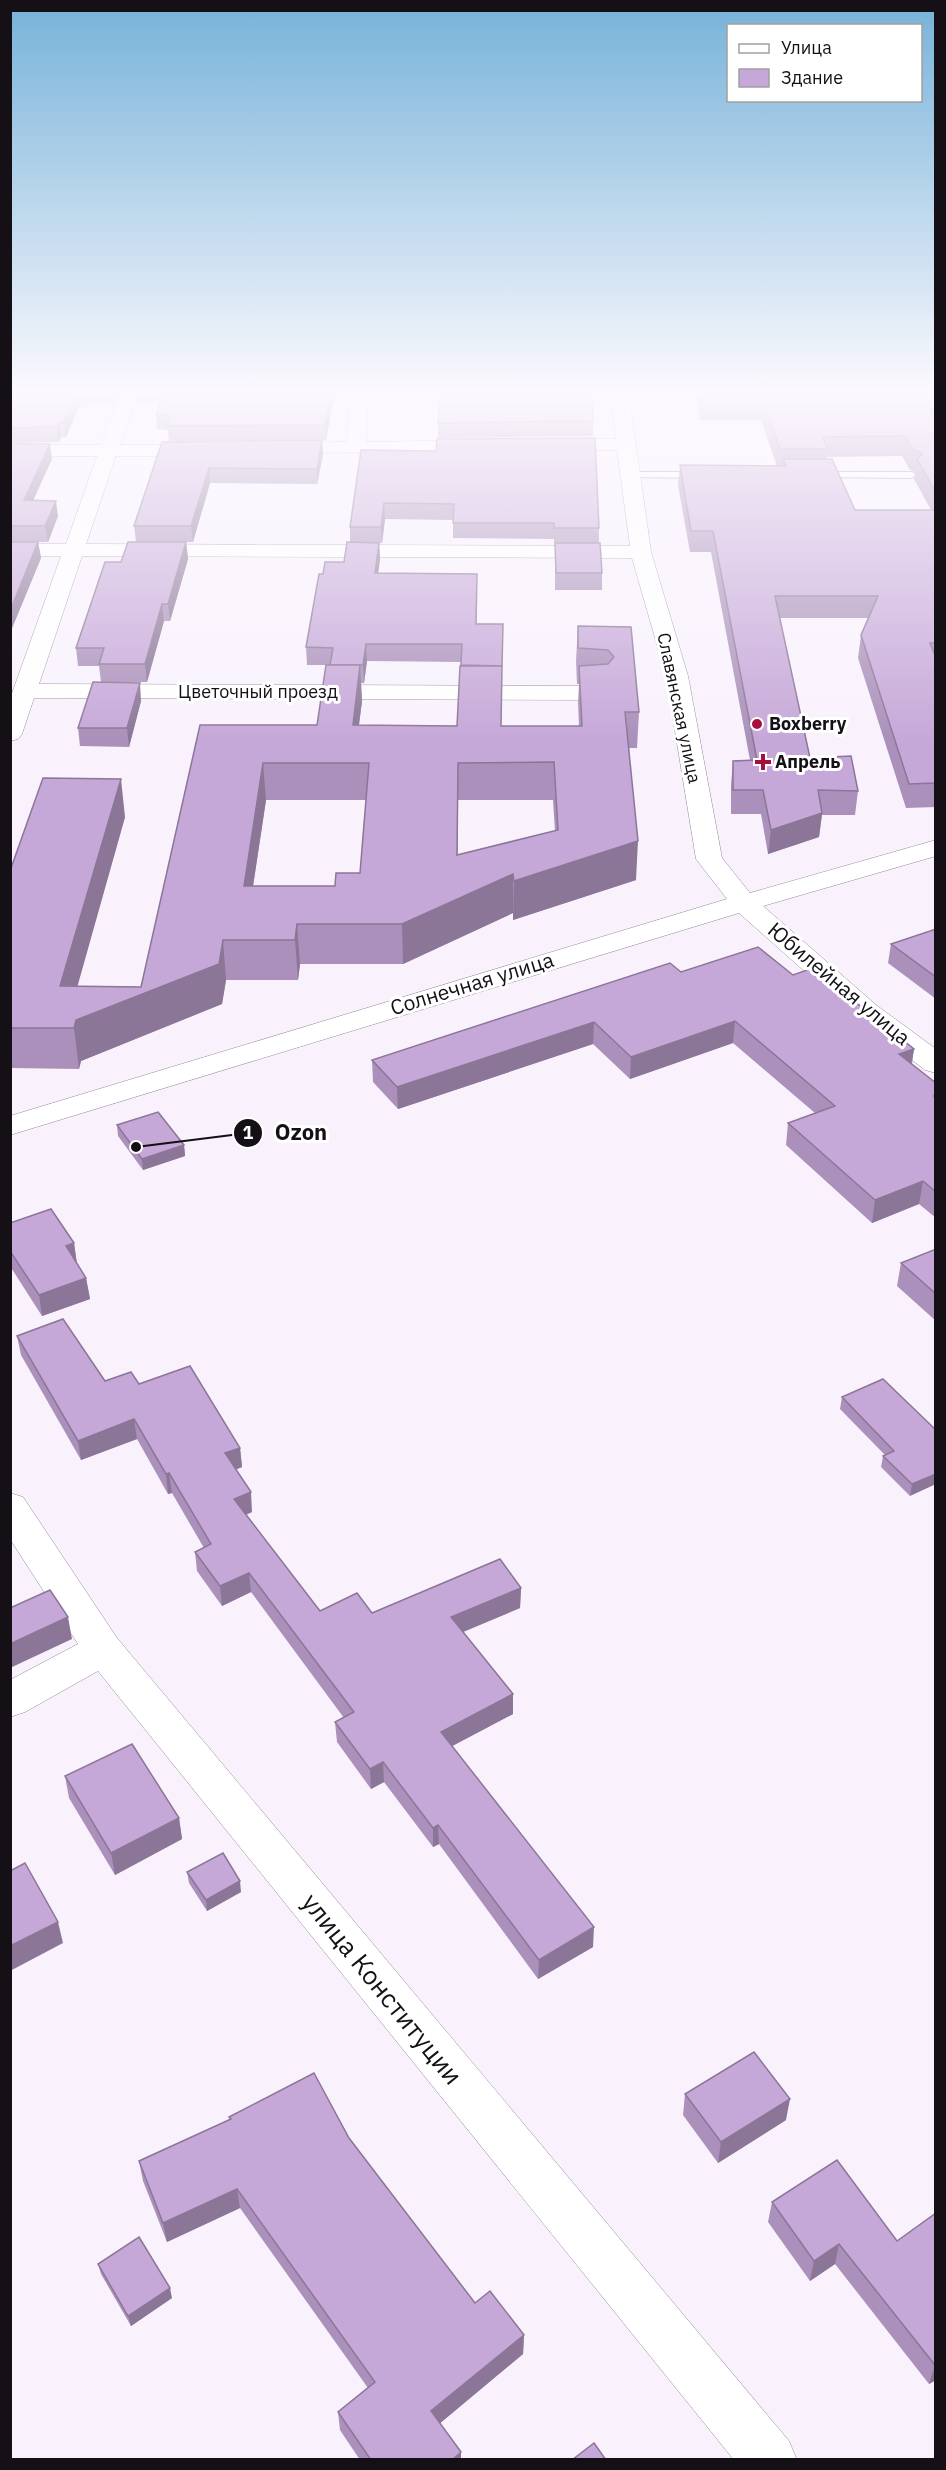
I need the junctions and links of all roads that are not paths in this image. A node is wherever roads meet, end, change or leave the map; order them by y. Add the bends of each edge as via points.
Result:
1 (88, 510) edge
2 (635, 510) edge
3 (10, 550) edge
4 (74, 550) junction
5 (642, 552) junction
6 (10, 669) edge
7 (29, 680) junction
8 (598, 693) edge
9 (10, 734) edge
10 (936, 848) edge
11 (744, 903) junction
12 (936, 1064) edge
13 (10, 1126) edge
14 (10, 1507) edge
15 (102, 1649) junction
16 (10, 1700) edge
17 (770, 2460) edge

1 - 4 street
2 - 5 street, Славянская улица
3 - 4 street
4 - 5 street
4 - 7 street
5 - 11 street, Славянская улица via 677,676 709,859
6 - 7 street, Цветочный проезд
7 - 8 street, Цветочный проезд
7 - 9 street
10 - 11 street, Солнечная улица
11 - 12 street, Юбилейная улица via 866,1011
11 - 13 street, Солнечная улица
14 - 15 street, улица Конституции
15 - 16 street
15 - 17 street, улица Конституции

